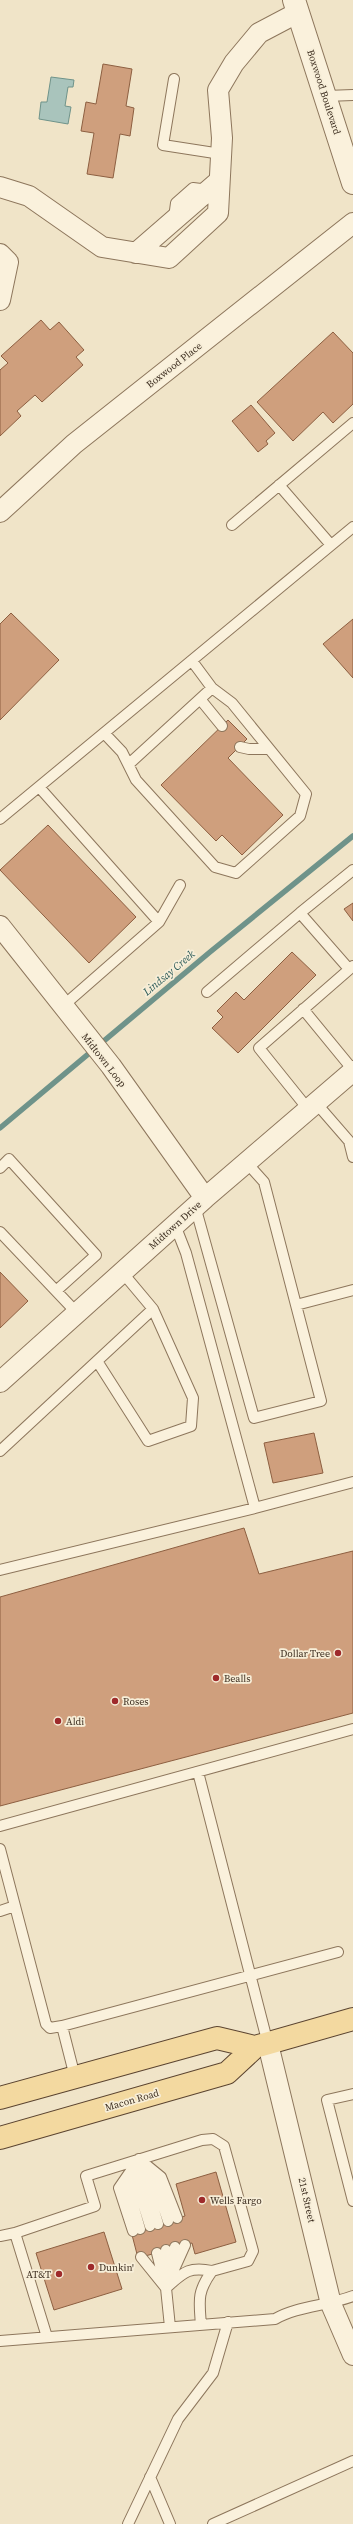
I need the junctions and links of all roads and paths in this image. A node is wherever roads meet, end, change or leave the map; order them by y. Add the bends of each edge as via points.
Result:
1 (296, 6) edge
2 (174, 79) dead end
3 (353, 95) edge
4 (326, 96) junction
5 (220, 154) junction
6 (353, 183) edge
7 (214, 186) junction
8 (0, 187) edge
9 (174, 222) junction
10 (353, 222) edge
11 (190, 239) junction
12 (136, 253) junction
13 (0, 254) edge
14 (0, 300) edge
15 (353, 423) edge
16 (279, 485) junction
17 (0, 512) edge
18 (232, 524) dead end
19 (353, 527) edge
20 (331, 545) junction
21 (192, 661) junction
22 (212, 688) junction
23 (200, 700) junction
24 (222, 726) dead end
25 (104, 733) junction
26 (240, 746) dead end
27 (269, 749) junction
28 (129, 764) junction
29 (39, 787) junction
30 (0, 819) edge
31 (353, 870) edge
32 (180, 885) dead end
33 (300, 913) junction
34 (159, 922) junction
35 (0, 926) edge
36 (351, 967) edge
37 (207, 992) dead end
38 (63, 1006) junction
39 (303, 1009) junction
40 (353, 1071) edge
41 (312, 1106) junction
42 (351, 1140) edge
43 (353, 1157) edge
44 (246, 1162) junction
45 (0, 1168) edge
46 (200, 1202) junction
47 (175, 1225) junction
48 (0, 1232) edge
49 (122, 1272) junction
50 (353, 1290) edge
51 (56, 1291) junction
52 (296, 1305) junction
53 (153, 1309) junction
54 (77, 1313) junction
55 (97, 1362) junction
56 (0, 1382) edge
57 (0, 1451) edge
58 (353, 1482) edge
59 (255, 1508) junction
60 (0, 1570) edge
61 (353, 1729) edge
62 (198, 1772) junction
63 (0, 1826) edge
64 (0, 1849) edge
65 (15, 1906) junction
66 (0, 1910) edge
67 (338, 1952) dead end
68 (251, 1976) junction
69 (353, 2019) edge
70 (62, 2026) junction
71 (262, 2046) junction
72 (75, 2077) junction
73 (353, 2094) edge
74 (0, 2098) edge
75 (0, 2138) edge
76 (139, 2159) junction
77 (353, 2201) edge
78 (154, 2225) junction
79 (15, 2234) junction
80 (0, 2236) edge
81 (162, 2251) junction
82 (212, 2271) junction
83 (166, 2288) junction
84 (353, 2296) edge
85 (331, 2304) junction
86 (228, 2322) junction
87 (201, 2325) junction
88 (170, 2327) junction
89 (47, 2337) junction
90 (0, 2341) edge
91 (353, 2355) edge
92 (353, 2461) edge
93 (150, 2477) junction
94 (128, 2524) edge
95 (170, 2524) edge
96 (213, 2524) edge

1 - 4 street, Boxwood Boulevard
1 - 5 street via 258,33 234,63 218,90
2 - 5 lane via 163,145
3 - 4 lane
4 - 6 street, Boxwood Boulevard
5 - 7 street
7 - 9 street
7 - 11 street via 218,213
8 - 12 street via 28,196 102,247
9 - 11 street
9 - 12 street
10 - 17 street, Boxwood Place via 74,444
11 - 12 street via 169,258
13 - 14 street via 8,262
15 - 16 lane
16 - 18 lane
16 - 20 lane
19 - 20 lane
20 - 21 lane
21 - 22 lane
21 - 25 lane
22 - 23 lane
22 - 27 lane via 232,703
23 - 24 lane
23 - 28 lane
25 - 28 lane via 122,752
25 - 29 lane
26 - 27 lane via 249,749
27 - 28 lane via 306,794 300,816 236,873 215,867 136,780
29 - 30 lane
29 - 34 lane
31 - 33 lane
32 - 34 lane
33 - 36 lane
33 - 37 lane
34 - 38 lane
35 - 38 street, Midtown Loop
36 - 39 lane
38 - 46 street, Midtown Loop via 111,1066
39 - 40 lane
39 - 41 lane via 259,1048
40 - 41 street, Midtown Drive
41 - 42 lane
41 - 44 street, Midtown Drive
42 - 43 lane
44 - 46 street, Midtown Drive
44 - 52 lane via 264,1182
45 - 51 lane via 9,1159 96,1254
46 - 47 street, Midtown Drive
46 - 52 lane via 254,1418 320,1401
47 - 49 street, Midtown Drive
47 - 59 lane via 186,1253
48 - 51 lane
49 - 53 lane
49 - 54 street, Midtown Drive
50 - 52 lane
51 - 54 lane
53 - 55 lane
53 - 55 lane via 192,1398 192,1426 148,1441
54 - 56 street, Midtown Drive
55 - 57 lane
58 - 59 lane
59 - 60 lane
61 - 62 lane
62 - 63 lane
62 - 68 lane
64 - 65 lane
65 - 66 lane
65 - 70 lane via 46,2024 50,2028
67 - 68 lane
68 - 70 lane
68 - 71 lane
69 - 71 main road, Macon Road
70 - 72 lane
71 - 72 main road via 217,2038
71 - 75 main road, Macon Road via 227,2073
71 - 85 street, 21st Street
72 - 74 main road
73 - 77 lane via 327,2100
76 - 78 lane
76 - 78 lane via 128,2187
76 - 78 lane via 161,2177
76 - 79 lane via 86,2176 95,2206
76 - 82 lane via 202,2140 213,2139 224,2146 253,2251 248,2261
79 - 80 lane
79 - 89 lane
81 - 83 lane
81 - 83 lane
81 - 83 lane
82 - 83 lane via 201,2268 186,2270
82 - 87 lane via 198,2297
83 - 88 lane
84 - 85 lane
85 - 86 lane via 288,2311 275,2319
85 - 91 street, 21st Street
86 - 87 lane
86 - 93 lane via 213,2373 178,2419
87 - 88 lane
88 - 89 lane
89 - 90 lane
92 - 96 lane
93 - 94 lane
93 - 95 lane

